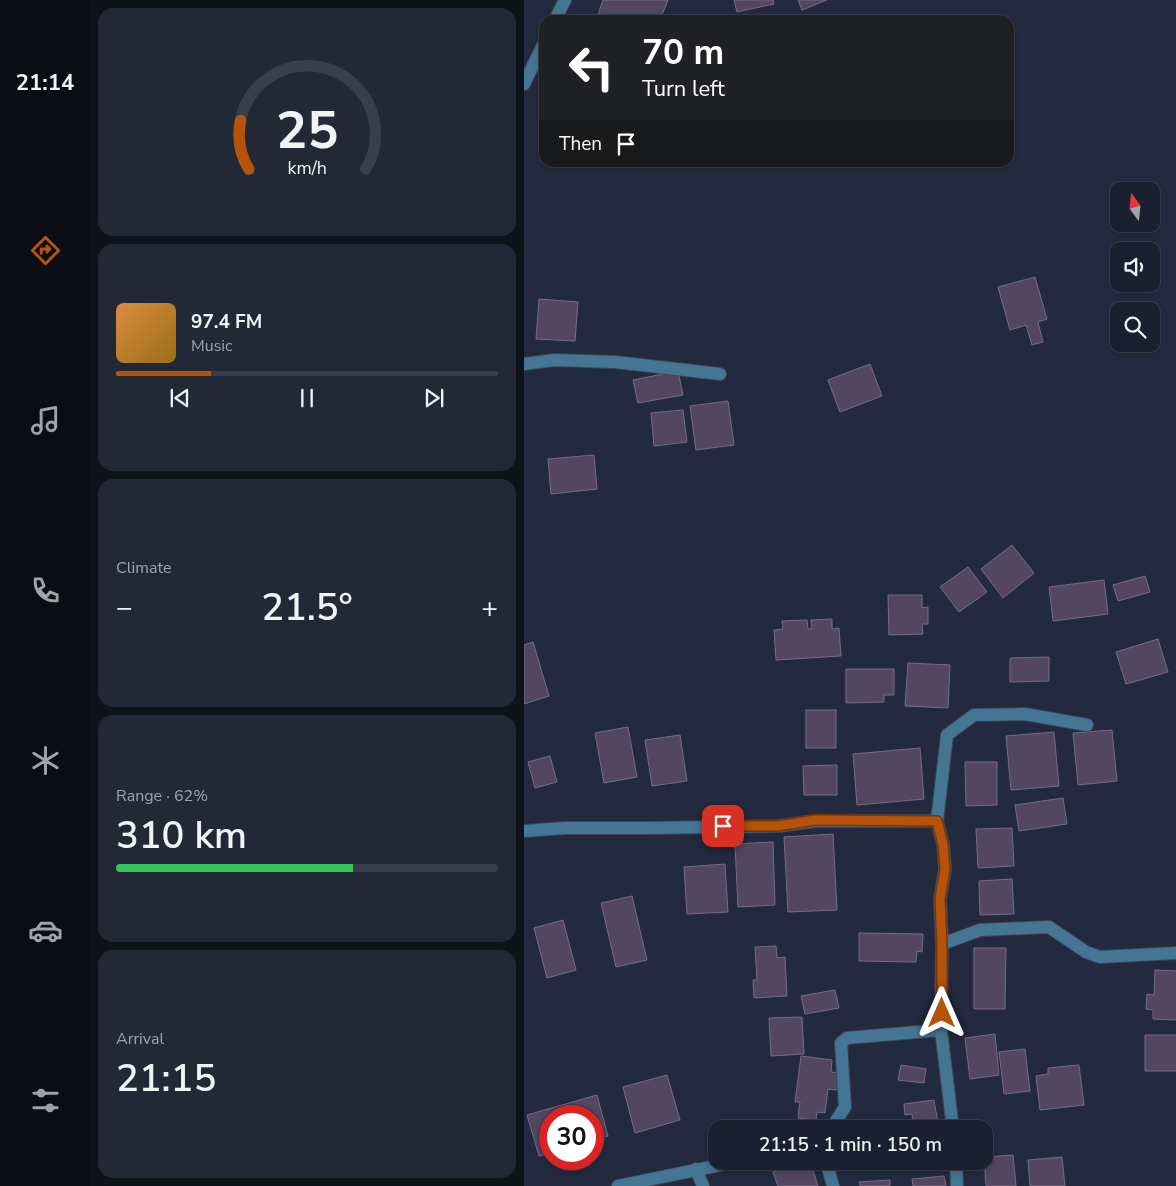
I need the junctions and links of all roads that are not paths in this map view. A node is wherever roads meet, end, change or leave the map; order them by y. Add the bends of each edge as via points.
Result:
1 (565, 0) edge
2 (558, 15) edge
3 (539, 53) edge
4 (524, 84) edge
5 (524, 364) edge
6 (720, 374) dead end
7 (1087, 725) dead end
8 (937, 821) junction
9 (524, 830) edge
10 (942, 944) junction
11 (1176, 953) edge
12 (942, 1030) junction
13 (837, 1120) edge
14 (952, 1120) edge
15 (708, 1167) edge
16 (696, 1169) junction
17 (829, 1170) edge
18 (956, 1170) edge
19 (618, 1186) edge
20 (703, 1186) edge
21 (833, 1186) edge
22 (957, 1186) edge

1 - 2 street
3 - 4 street
5 - 6 street via 554,360 615,362
7 - 8 street via 1025,714 974,715 947,735
8 - 9 street via 815,820 778,826
8 - 10 street via 945,869 940,899
10 - 11 street via 980,930 1049,927 1086,952 1100,957
10 - 12 street
12 - 13 street via 847,1038 841,1043 845,1107
12 - 14 street
15 - 16 street
16 - 19 street
16 - 20 street
17 - 21 street
18 - 22 street

